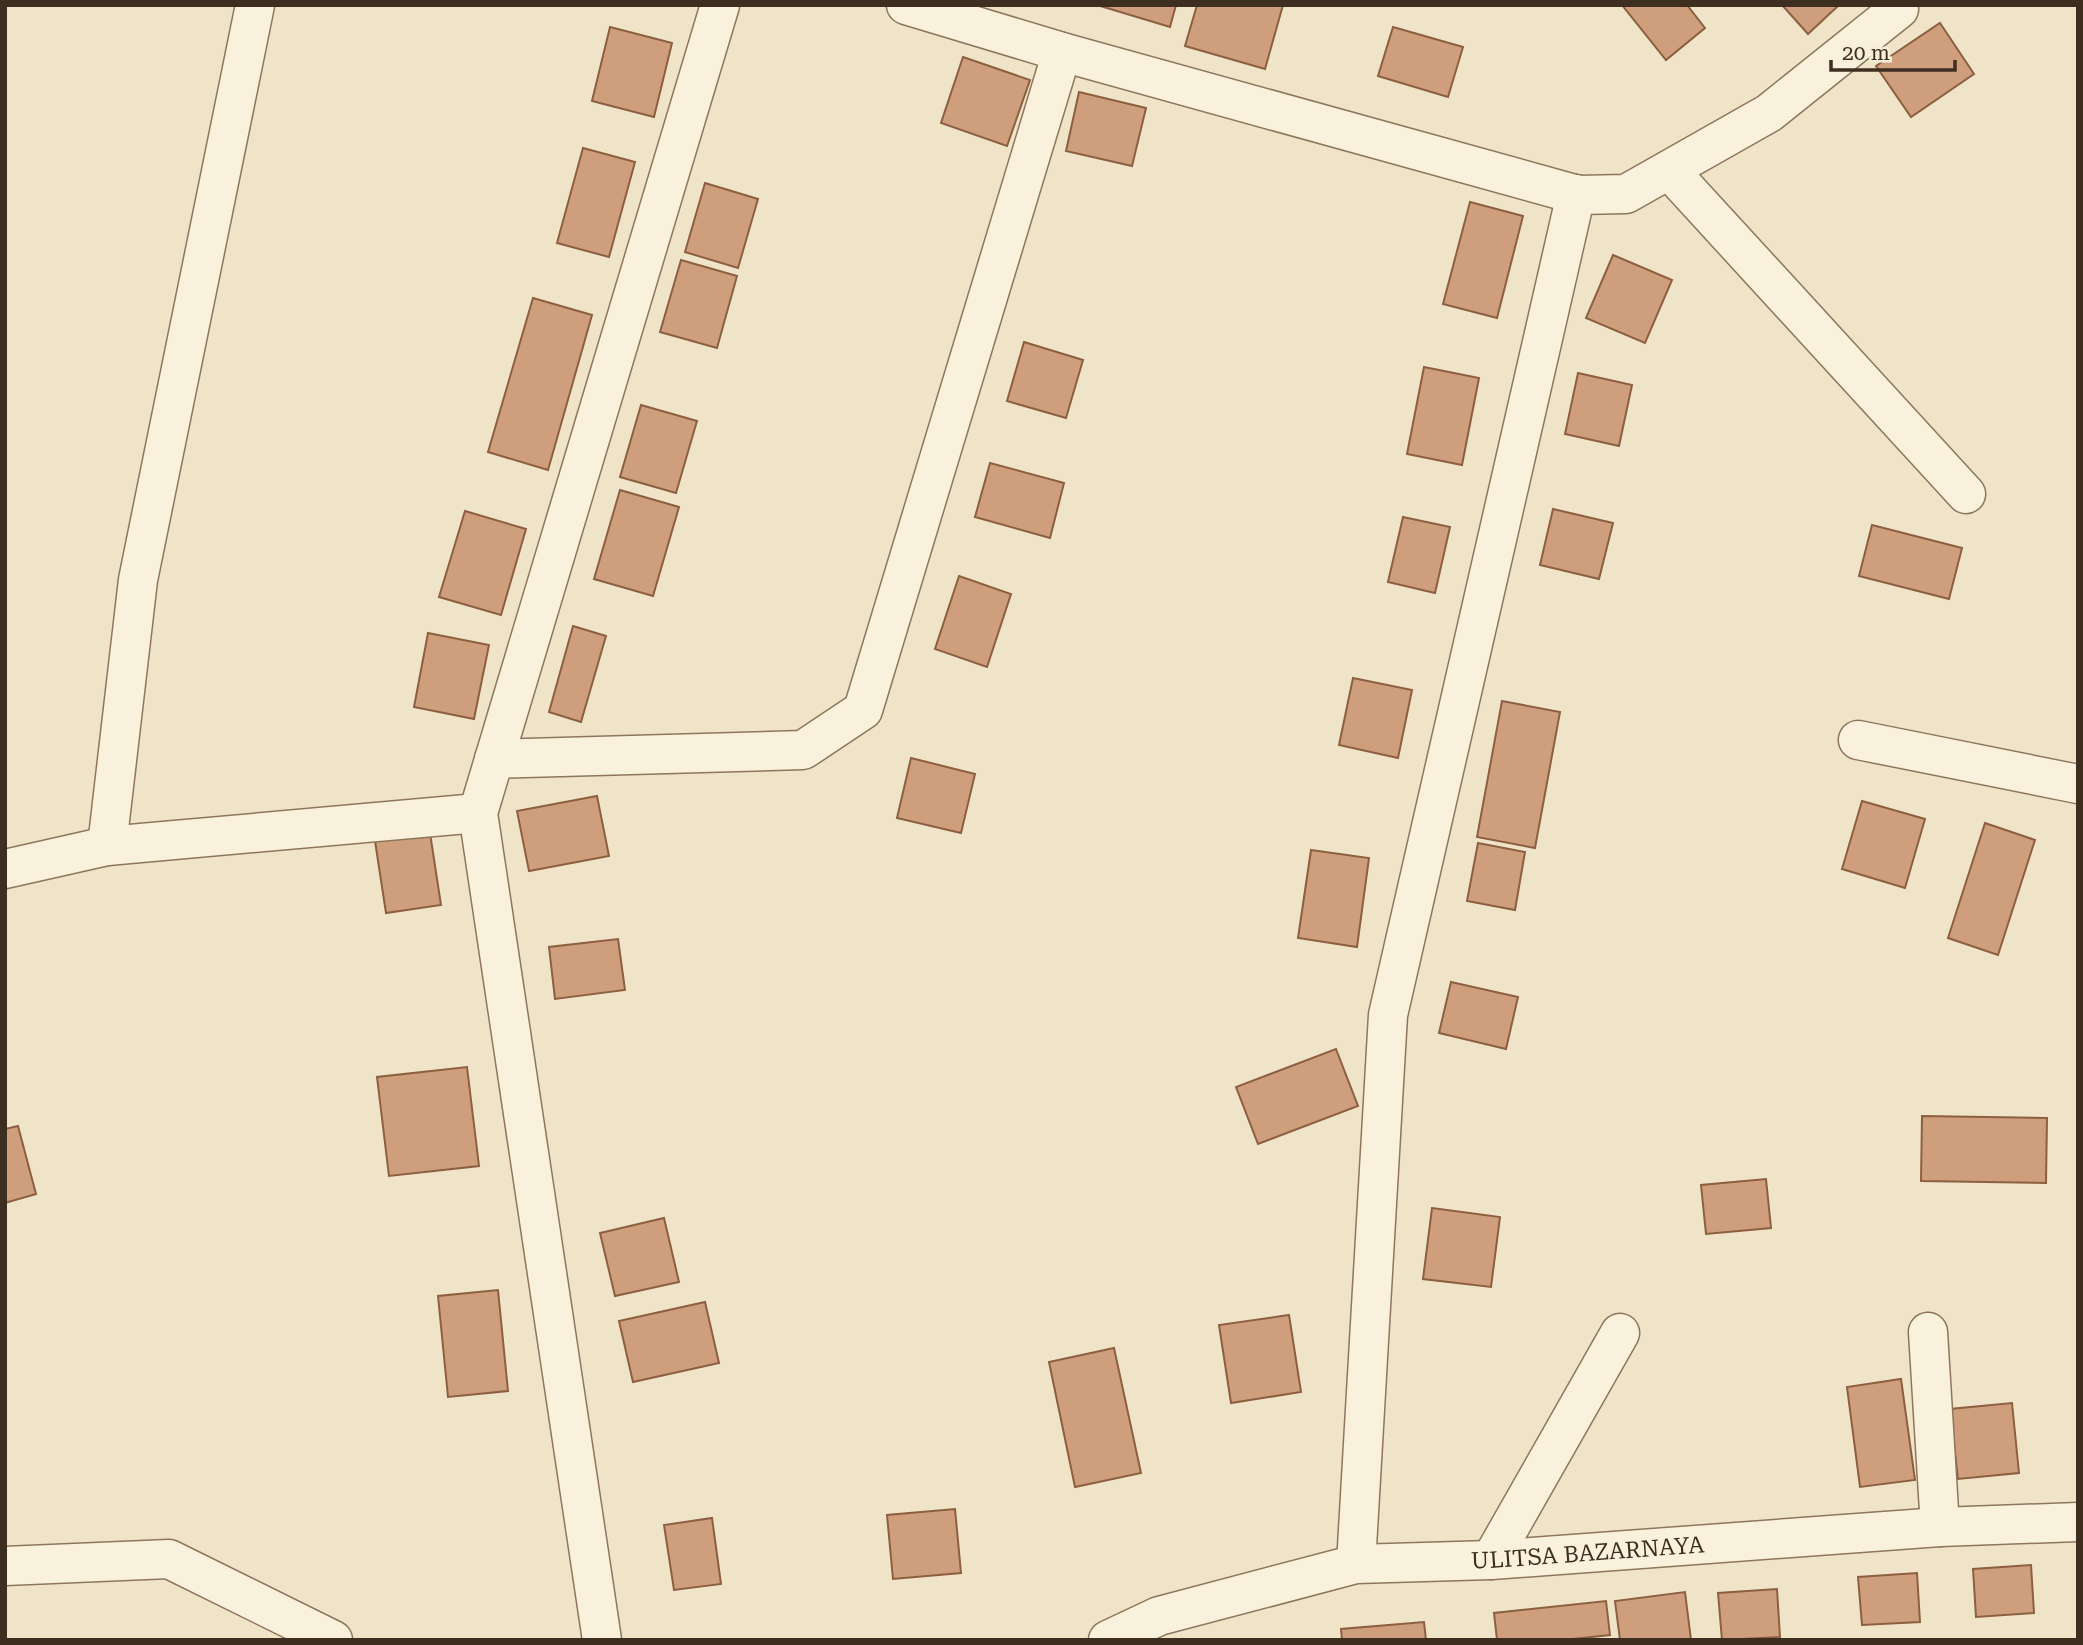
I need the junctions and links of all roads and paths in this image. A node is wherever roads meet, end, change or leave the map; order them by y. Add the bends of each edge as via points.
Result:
1 (255, 5) edge
2 (720, 5) edge
3 (906, 5) edge
4 (1899, 9) dead end
5 (1062, 52) junction
6 (1669, 170) junction
7 (1576, 194) junction
8 (1966, 494) dead end
9 (1858, 740) dead end
10 (494, 759) junction
11 (2078, 784) edge
12 (478, 813) junction
13 (107, 846) junction
14 (5, 869) edge
15 (1928, 1332) dead end
16 (1620, 1333) dead end
17 (2078, 1521) edge
18 (1940, 1527) junction
19 (1491, 1560) junction
20 (1356, 1564) junction
21 (5, 1566) edge
22 (333, 1640) edge
23 (602, 1640) edge
24 (1108, 1640) edge

1 - 13 street via 138,580
2 - 10 street
3 - 5 street
4 - 6 street via 1769,113
5 - 7 street
5 - 10 street via 863,710 803,750
6 - 7 street via 1626,194
6 - 8 street
7 - 20 street via 1388,1015
9 - 11 street
10 - 12 street
12 - 13 street
12 - 23 street
13 - 14 street
15 - 18 street
16 - 19 street
17 - 18 street, ULITSA BAZARNAYA
18 - 19 street, ULITSA BAZARNAYA
19 - 20 street, ULITSA BAZARNAYA
20 - 24 street, ULITSA BAZARNAYA via 1159,1616
21 - 22 street via 169,1559

